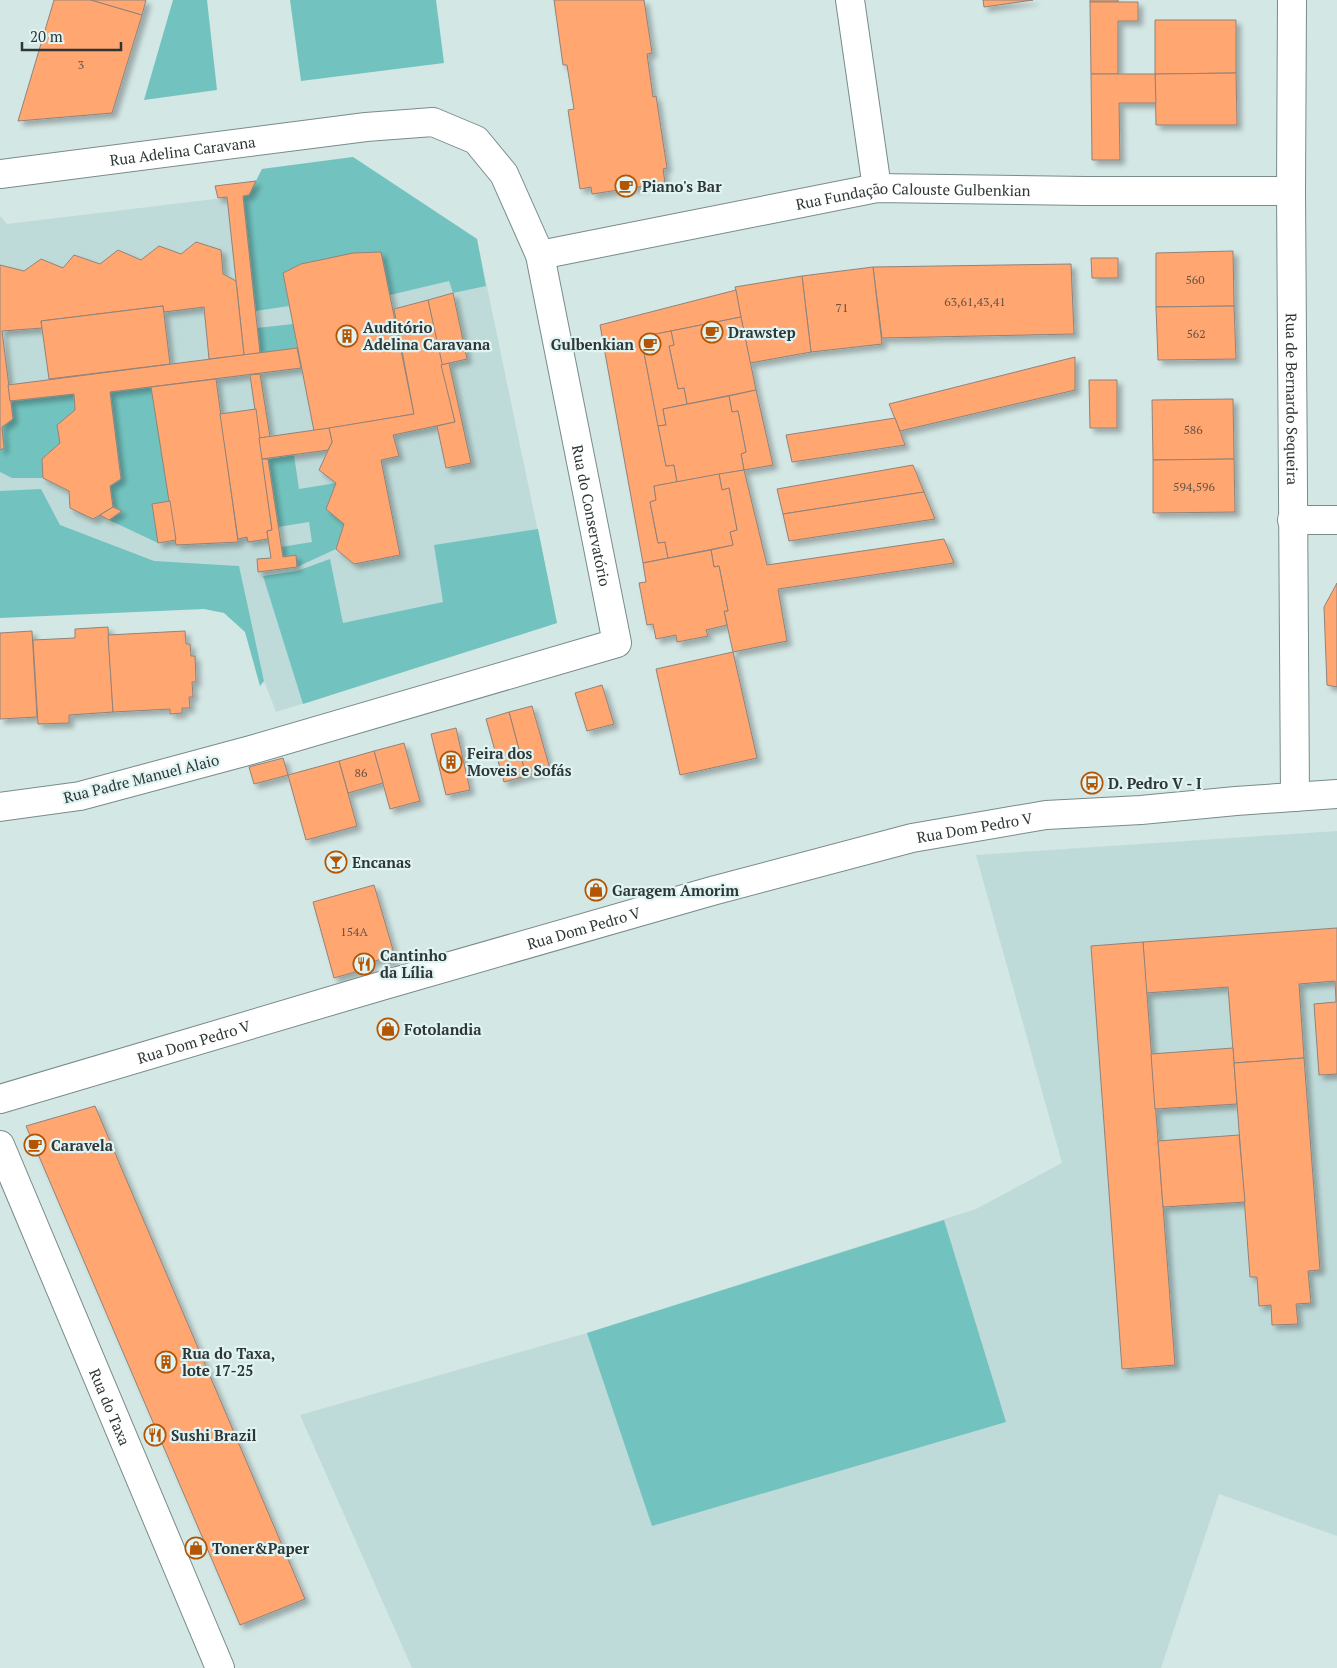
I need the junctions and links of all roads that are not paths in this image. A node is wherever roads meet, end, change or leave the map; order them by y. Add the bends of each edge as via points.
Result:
1 (850, 0) edge
2 (1292, 0) edge
3 (366, 127) joint
4 (0, 174) edge
5 (877, 188) junction
6 (1291, 191) junction
7 (540, 255) junction
8 (1292, 520) junction
9 (1337, 520) edge
10 (251, 750) joint
11 (1337, 794) edge
12 (1295, 796) junction
13 (0, 808) edge
14 (0, 1100) edge
15 (0, 1145) edge
16 (220, 1668) edge

1 - 5 street
2 - 6 street, Rua de Bernardo Sequeira
3 - 4 street, Rua Adelina Caravana
3 - 7 street, Rua do Conservatório via 432,122 476,140 504,174
5 - 6 street, Rua Fundação Calouste Gulbenkian
5 - 7 street, Rua Fundação Calouste Gulbenkian
6 - 8 street, Rua de Bernardo Sequeira
7 - 10 street, Rua do Conservatório via 617,643
8 - 9 street
8 - 12 street, Rua de Bernardo Sequeira
10 - 13 street, Rua Padre Manuel Alaio via 80,796
11 - 12 street, Rua Dom Pedro V
12 - 14 street, Rua Dom Pedro V via 1046,815 912,838 380,986
15 - 16 street, Rua do Taxa

